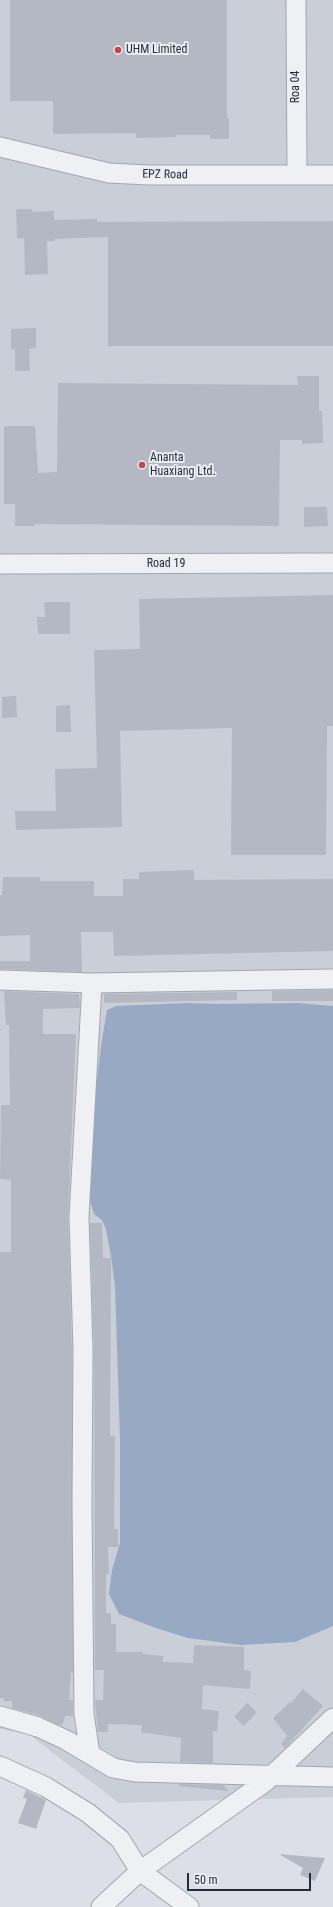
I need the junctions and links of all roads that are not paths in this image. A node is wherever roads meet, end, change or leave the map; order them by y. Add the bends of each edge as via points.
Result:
1 (296, 0) edge
2 (0, 147) edge
3 (297, 175) junction
4 (333, 175) edge
5 (333, 563) edge
6 (0, 564) edge
7 (333, 979) edge
8 (0, 980) edge
9 (92, 983) junction
10 (0, 1716) edge
11 (333, 1718) edge
12 (90, 1754) junction
13 (0, 1766) edge
14 (271, 1777) junction
15 (333, 1777) edge
16 (140, 1871) junction
17 (101, 1907) edge
18 (188, 1907) edge

1 - 3 street, Roa 04
2 - 3 street, EPZ Road via 109,173
3 - 4 street, EPZ Road
5 - 6 street, Road 19
7 - 9 street
8 - 9 street
9 - 12 street via 79,1217 83,1350 84,1714
10 - 12 street via 38,1727
11 - 14 street
12 - 14 street via 113,1768 135,1772
13 - 16 street via 46,1787 88,1813 120,1840
14 - 15 street
14 - 16 street
16 - 17 street
16 - 18 street

